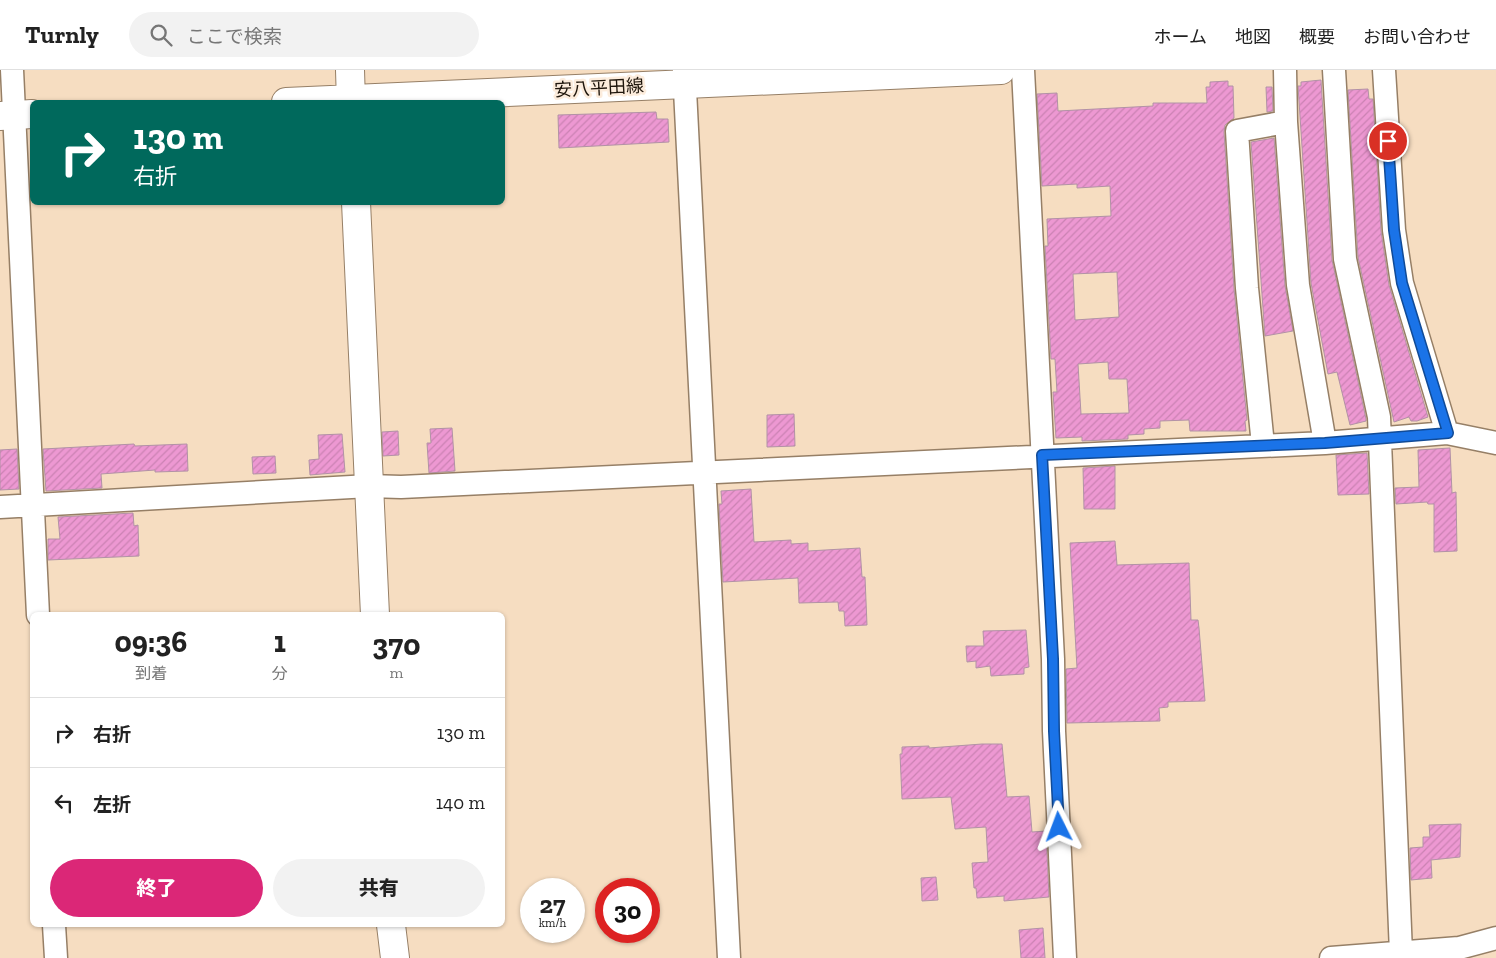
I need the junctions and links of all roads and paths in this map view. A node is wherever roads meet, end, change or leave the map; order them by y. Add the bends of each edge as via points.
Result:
1 (12, 70) edge
2 (350, 70) edge
3 (1002, 70) edge
4 (1024, 70) edge
5 (1285, 70) edge
6 (1334, 70) edge
7 (1384, 70) edge
8 (685, 77) edge
9 (351, 100) edge
10 (365, 100) edge
11 (16, 115) edge
12 (1286, 122) junction
13 (356, 205) edge
14 (1448, 433) junction
15 (1380, 439) junction
16 (1325, 443) junction
17 (1496, 443) edge
18 (1263, 444) junction
19 (1042, 455) junction
20 (706, 471) junction
21 (369, 486) junction
22 (32, 506) junction
23 (0, 507) edge
24 (38, 612) edge
25 (375, 612) edge
26 (54, 927) edge
27 (391, 927) edge
28 (1496, 938) edge
29 (1401, 953) junction
30 (56, 958) edge
31 (395, 958) edge
32 (729, 958) edge
33 (1065, 958) edge
34 (1331, 958) edge

1 - 11 street
2 - 9 main road
3 - 8 main road, 安八平田線
4 - 19 street
5 - 12 street
6 - 15 street via 1345,259 1379,417
7 - 14 street via 1394,230 1402,283
8 - 10 main road, 安八平田線
8 - 20 street
11 - 22 street
12 - 16 street via 1298,285
12 - 18 street via 1237,130 1247,288
13 - 21 main road
14 - 15 street
14 - 17 street
15 - 16 street
15 - 29 street
16 - 18 street
18 - 19 street
19 - 20 street
19 - 33 street
20 - 21 street
20 - 32 street
21 - 22 street
21 - 25 main road
22 - 23 street
22 - 24 street
26 - 30 street
27 - 31 main road
28 - 29 street via 1459,948
29 - 34 street

